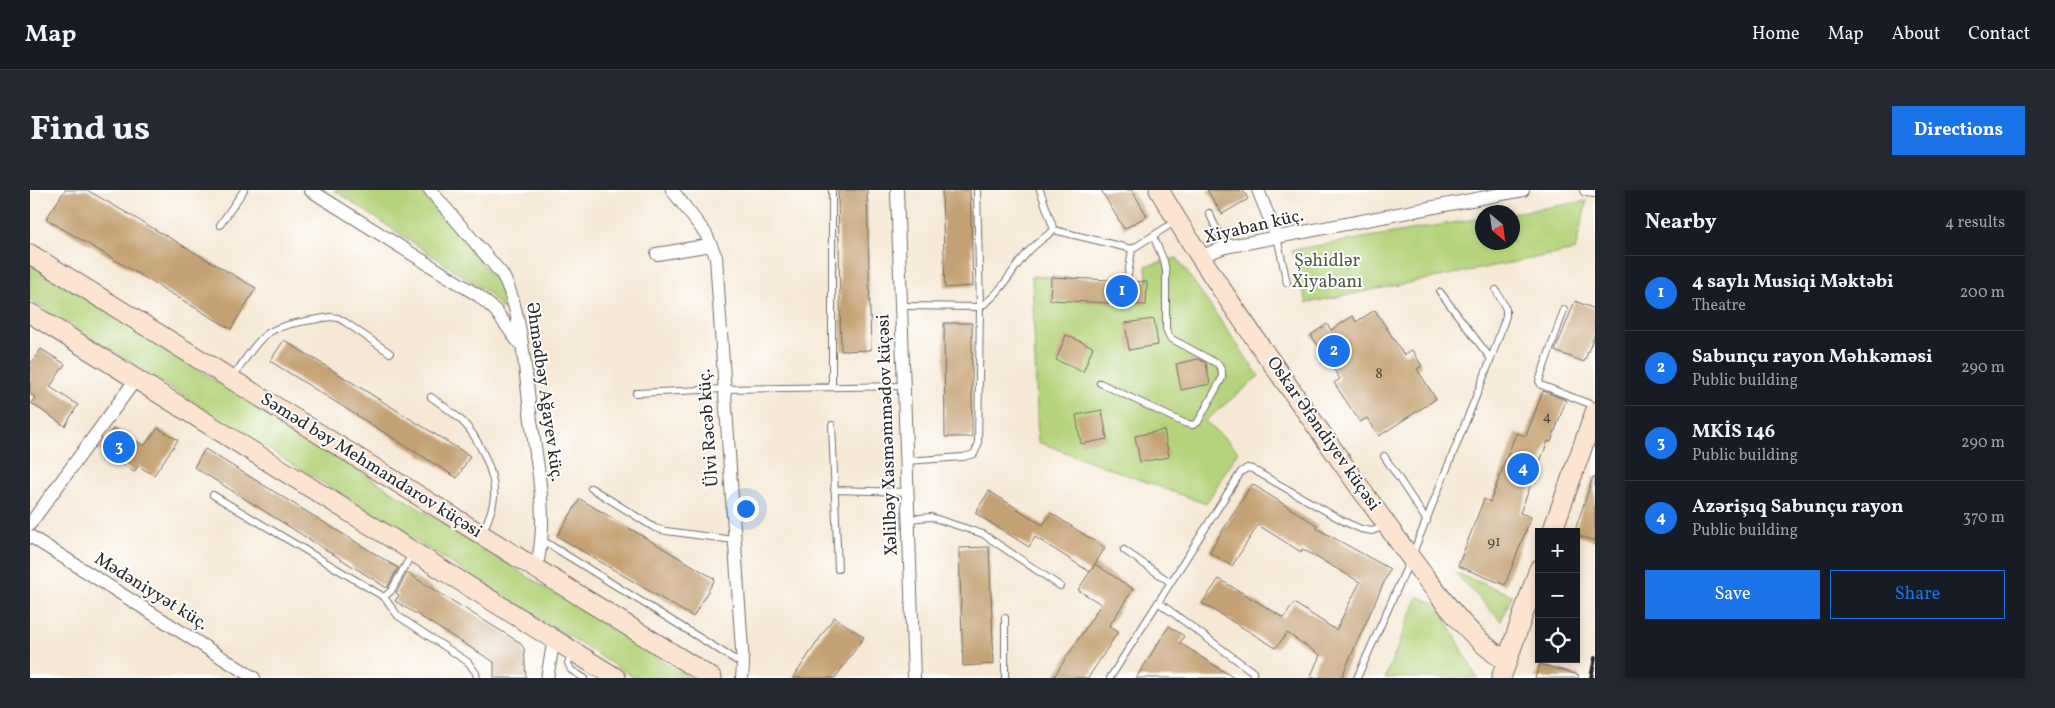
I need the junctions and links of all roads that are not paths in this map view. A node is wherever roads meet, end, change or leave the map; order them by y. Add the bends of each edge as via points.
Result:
1 (244, 190) edge
2 (310, 190) edge
3 (430, 190) edge
4 (672, 190) edge
5 (832, 190) edge
6 (897, 190) edge
7 (977, 190) edge
8 (1040, 190) edge
9 (1159, 190) edge
10 (1258, 190) edge
11 (1523, 190) edge
12 (1586, 190) edge
13 (1595, 191) edge
14 (1209, 213) dead end
15 (1177, 220) junction
16 (220, 225) dead end
17 (1054, 230) junction
18 (1153, 236) junction
19 (1277, 237) junction
20 (711, 244) junction
21 (1225, 248) junction
22 (1132, 249) junction
23 (30, 254) edge
24 (657, 254) dead end
25 (1200, 257) junction
26 (1128, 275) dead end
27 (1287, 283) dead end
28 (1496, 290) dead end
29 (1440, 292) dead end
30 (902, 306) junction
31 (980, 307) junction
32 (1564, 310) dead end
33 (30, 312) edge
34 (522, 348) junction
35 (390, 354) dead end
36 (1491, 359) junction
37 (136, 379) junction
38 (231, 380) junction
39 (1100, 383) dead end
40 (832, 386) junction
41 (905, 386) junction
42 (724, 389) junction
43 (636, 393) dead end
44 (431, 396) dead end
45 (1595, 406) edge
46 (1595, 412) edge
47 (832, 425) dead end
48 (1384, 456) dead end
49 (907, 461) junction
50 (591, 488) dead end
51 (834, 490) junction
52 (908, 492) junction
53 (213, 495) dead end
54 (908, 519) junction
55 (1426, 521) junction
56 (30, 524) edge
57 (1386, 525) junction
58 (1553, 528) edge
59 (482, 535) junction
60 (30, 536) edge
61 (542, 540) junction
62 (734, 540) junction
63 (413, 550) junction
64 (1124, 550) dead end
65 (1411, 558) junction
66 (536, 568) junction
67 (838, 568) dead end
68 (1538, 573) edge
69 (1170, 582) junction
70 (1060, 586) dead end
71 (384, 597) junction
72 (1158, 602) junction
73 (1004, 618) dead end
74 (554, 639) junction
75 (572, 651) junction
76 (1504, 670) edge
77 (743, 672) edge
78 (254, 678) edge
79 (477, 678) edge
80 (547, 678) edge
81 (584, 678) edge
82 (616, 678) edge
83 (712, 678) edge
84 (914, 678) edge
85 (1005, 678) edge
86 (1110, 678) edge
87 (1254, 678) edge
88 (1357, 678) edge

1 - 16 lane
2 - 34 street via 479,296 495,310
3 - 34 street, Əhmədbəy Ağayev küç. via 509,285
4 - 20 street, Ülvi Rəcəb küç.
5 - 40 lane
6 - 30 street, Xəlilbəy Xasməmmədov küçəsi
7 - 31 lane
8 - 17 lane
9 - 15 main road, Oskar Əfəndiyev küçəsi
10 - 19 street
11 - 19 street, Xiyaban küç.
12 - 13 street
14 - 21 lane
15 - 18 lane
15 - 25 main road, Oskar Əfəndiyev küçəsi
17 - 22 lane
17 - 31 lane via 1026,254 1000,291
18 - 22 lane
18 - 39 lane via 1166,271 1166,329 1170,338 1218,364 1222,378 1198,422 1193,425
19 - 21 street, Xiyaban küç.
19 - 27 lane
20 - 24 street
20 - 42 street, Ülvi Rəcəb küç. via 719,277
21 - 25 street, Xiyaban küç.
22 - 26 lane
23 - 38 main road, Səməd bəy Mehmandarov küçəsi
25 - 57 main road, Oskar Əfəndiyev küçəsi
28 - 36 lane via 1506,309 1506,316
29 - 36 lane
30 - 31 lane
30 - 41 street, Xəlilbəy Xasməmmədov küçəsi
31 - 49 lane via 978,445 974,454
32 - 45 lane via 1539,381 1541,385
33 - 37 main road
34 - 61 street, Əhmədbəy Ağayev küç. via 540,492
35 - 38 lane via 345,322 330,316 268,332
36 - 55 lane
37 - 56 street
37 - 63 main road
38 - 59 main road, Səməd bəy Mehmandarov küçəsi
40 - 41 lane
40 - 42 lane
41 - 49 street, Xəlilbəy Xasməmmədov küçəsi
42 - 43 lane
42 - 62 street, Ülvi Rəcəb küç.
44 - 59 lane via 470,430 489,469 494,498
46 - 58 main road
47 - 51 lane
48 - 55 lane
49 - 52 street, Xəlilbəy Xasməmmədov küçəsi
50 - 62 lane via 655,528
51 - 52 lane
51 - 67 lane
52 - 54 street, Xəlilbəy Xasməmmədov küçəsi
53 - 71 lane
54 - 70 lane via 931,517 983,534
54 - 84 street, Xəlilbəy Xasməmmədov küçəsi
55 - 65 lane
57 - 65 main road, Oskar Əfəndiyev küçəsi
57 - 69 lane via 1372,531 1361,529 1247,468 1241,472
59 - 66 main road, Səməd bəy Mehmandarov küçəsi
60 - 78 street, Mədəniyyət küç.
61 - 66 street, Əhmədbəy Ağayev küç.
61 - 77 lane
62 - 77 street, Ülvi Rəcəb küç.
63 - 71 lane via 391,591
63 - 74 main road
64 - 69 lane
65 - 76 main road, Oskar Əfəndiyev küçəsi
65 - 88 lane
66 - 83 main road, Səməd bəy Mehmandarov küçəsi
68 - 76 main road
69 - 72 lane
71 - 79 lane via 398,616 468,662
72 - 86 lane
72 - 87 lane via 1254,672
73 - 85 lane
74 - 75 main road
74 - 80 street
75 - 81 lane via 568,663
75 - 82 main road

